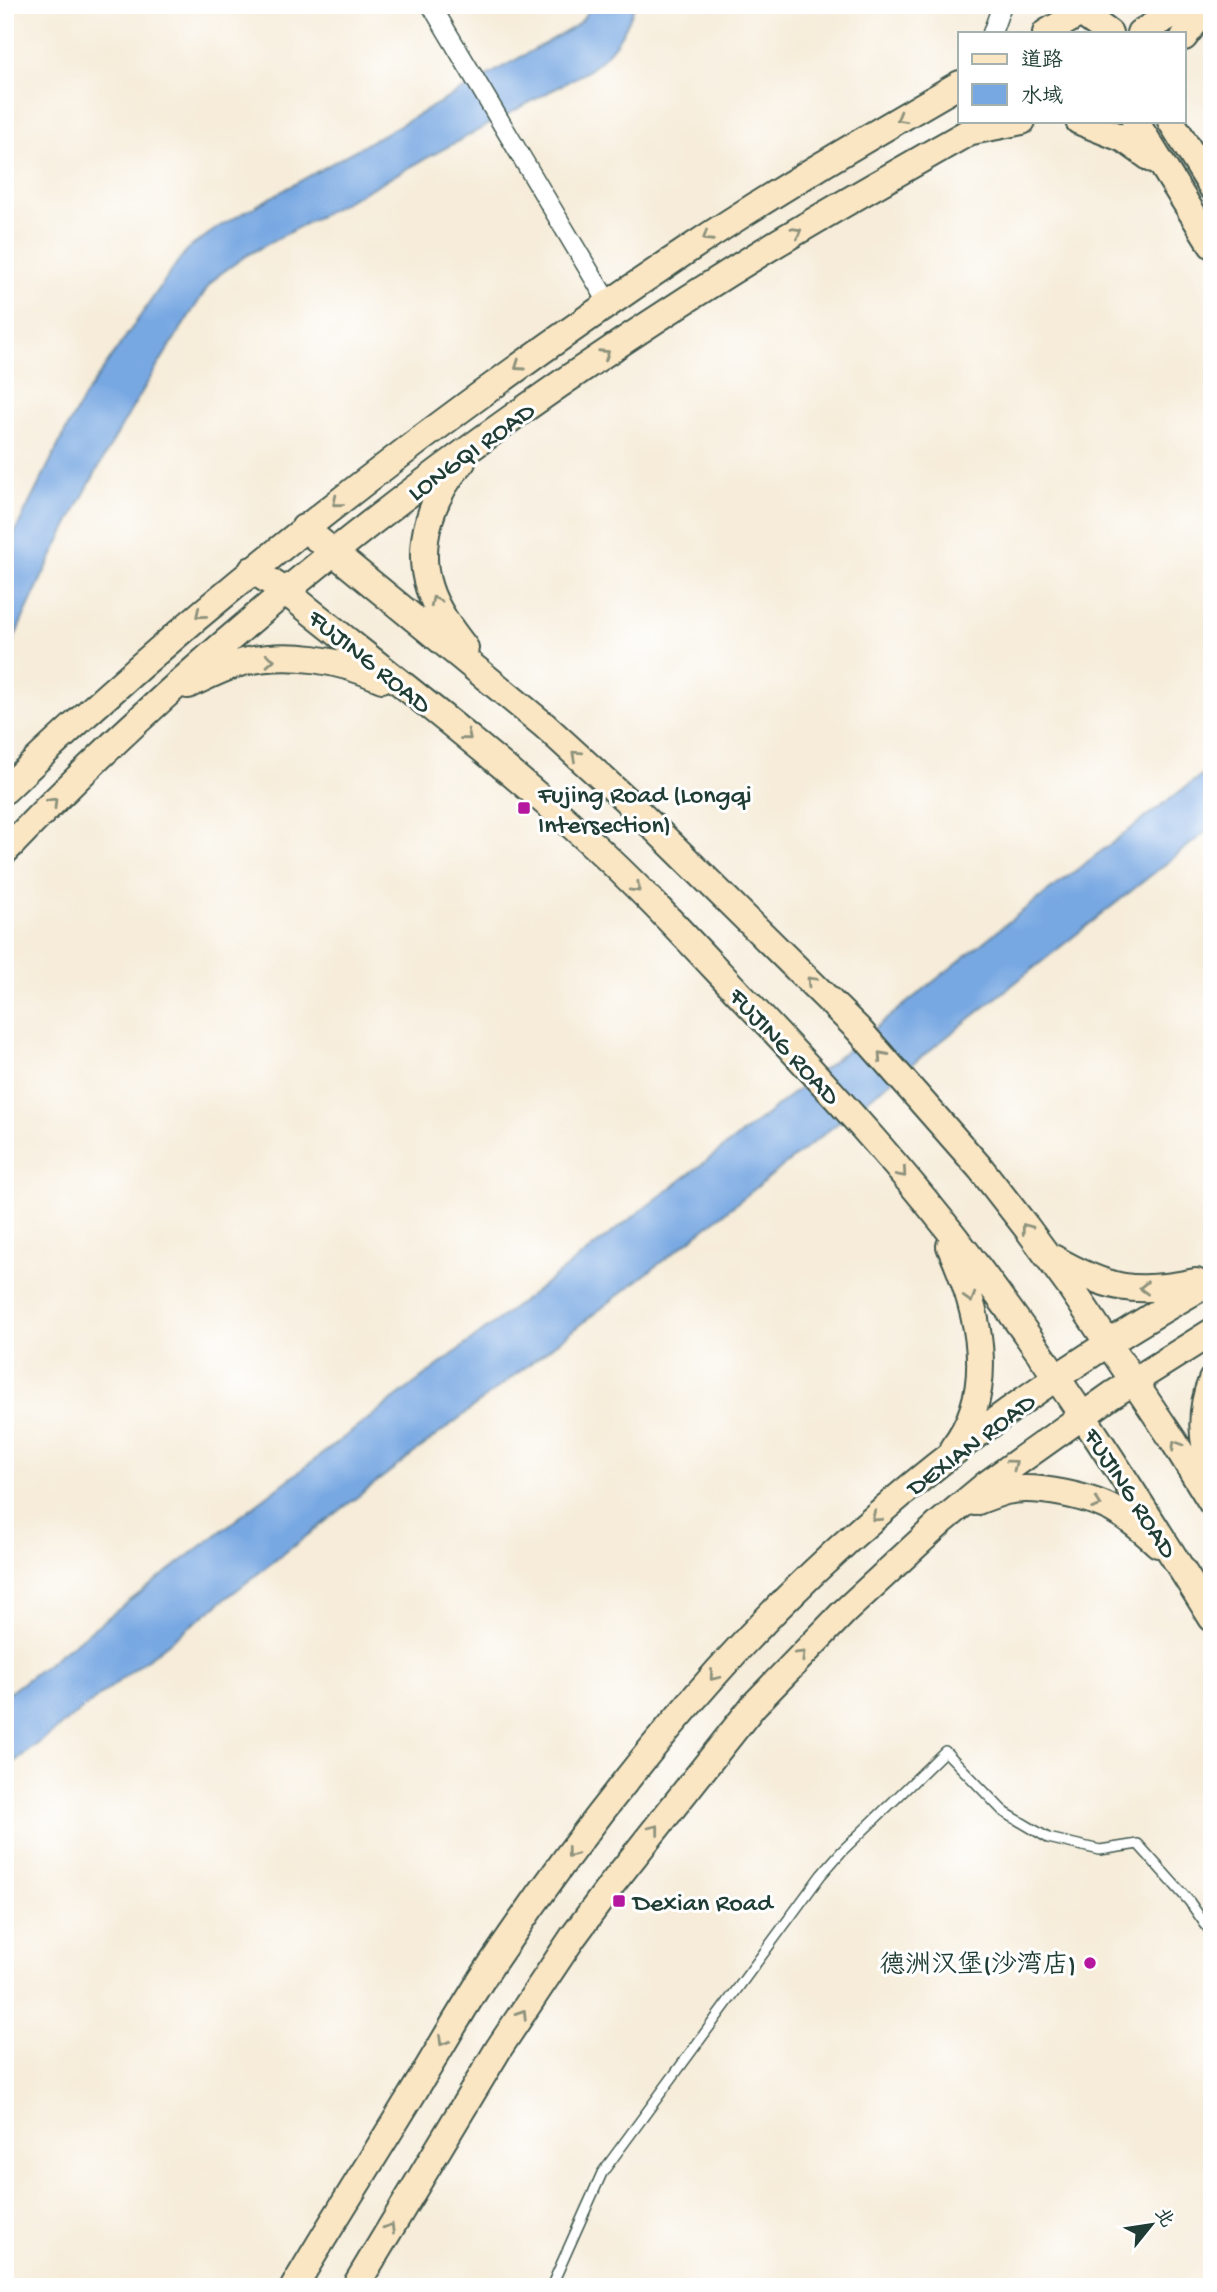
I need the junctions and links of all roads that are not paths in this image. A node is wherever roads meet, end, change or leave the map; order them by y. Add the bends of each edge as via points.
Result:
1 (431, 5) edge
2 (1002, 5) edge
3 (1188, 5) edge
4 (1209, 5) edge
5 (1085, 14) edge
6 (992, 32) edge
7 (1048, 32) edge
8 (1109, 32) edge
9 (1142, 32) edge
10 (1186, 34) edge
11 (958, 85) edge
12 (1013, 122) edge
13 (1082, 122) edge
14 (1136, 122) edge
15 (979, 126) edge
16 (1176, 126) edge
17 (1166, 172) junction
18 (1212, 187) edge
19 (1212, 245) edge
20 (608, 304) junction
21 (489, 435) junction
22 (304, 528) junction
23 (333, 552) junction
24 (252, 570) junction
25 (285, 591) junction
26 (413, 694) junction
27 (506, 694) junction
28 (161, 698) junction
29 (5, 790) edge
30 (5, 851) edge
31 (935, 1212) junction
32 (1045, 1253) junction
33 (1212, 1280) edge
34 (1212, 1332) edge
35 (1107, 1344) junction
36 (1057, 1378) junction
37 (1212, 1380) edge
38 (1132, 1381) junction
39 (1083, 1415) junction
40 (942, 1463) junction
41 (1212, 1474) edge
42 (1212, 1503) edge
43 (960, 1507) junction
44 (1176, 1560) junction
45 (1212, 1618) edge
46 (1212, 1934) edge
47 (294, 2287) edge
48 (355, 2287) edge
49 (551, 2287) edge

1 - 20 street
2 - 6 street
3 - 9 street
4 - 10 street
5 - 7 street
5 - 8 street
11 -> 20 street, LONGQI ROAD via 750,210
12 - 15 street, LONGQI ROAD
13 - 17 street via 1124,139
14 - 17 street
21 -> 15 street, LONGQI ROAD via 745,263
16 - 18 street
17 - 19 street
20 -> 22 street, LONGQI ROAD via 436,426
21 - 23 street, LONGQI ROAD
27 -> 21 street via 451,631 429,589 425,565 432,509 452,473
22 - 23 street
22 - 24 street, LONGQI ROAD
23 - 25 street, LONGQI ROAD
23 - 27 street
24 - 25 street, FUJING ROAD
24 -> 29 street, LONGQI ROAD
25 - 26 street, FUJING ROAD
25 - 28 street, LONGQI ROAD
28 -> 26 street via 220,670 272,659 336,662
26 -> 31 street, FUJING ROAD via 591,842 811,1068
32 -> 27 street via 981,1169 858,1029 626,800
30 -> 28 street, LONGQI ROAD
31 - 36 street, FUJING ROAD
31 -> 40 street via 971,1299 980,1348 979,1378 965,1433
33 -> 32 street via 1162,1288 1116,1287 1095,1281
32 - 35 street
33 - 35 street, DEXIAN ROAD
34 - 38 street, DEXIAN ROAD
35 - 36 street, DEXIAN ROAD
35 - 38 street
36 - 39 street, FUJING ROAD
36 - 40 street, DEXIAN ROAD
37 - 41 street via 1202,1425
38 - 39 street, DEXIAN ROAD
42 -> 38 street
43 -> 39 street, DEXIAN ROAD
39 - 44 street, FUJING ROAD
40 -> 47 street, DEXIAN ROAD via 860,1531 763,1623 612,1799 492,1963
43 -> 44 street via 1008,1490 1066,1495 1118,1512
48 -> 43 street, DEXIAN ROAD via 499,2048 612,1884 754,1705 844,1612
44 - 45 street, FUJING ROAD
46 - 49 lane via 1138,1844 1100,1850 1048,1838 1004,1812 945,1751 821,1875 602,2173

